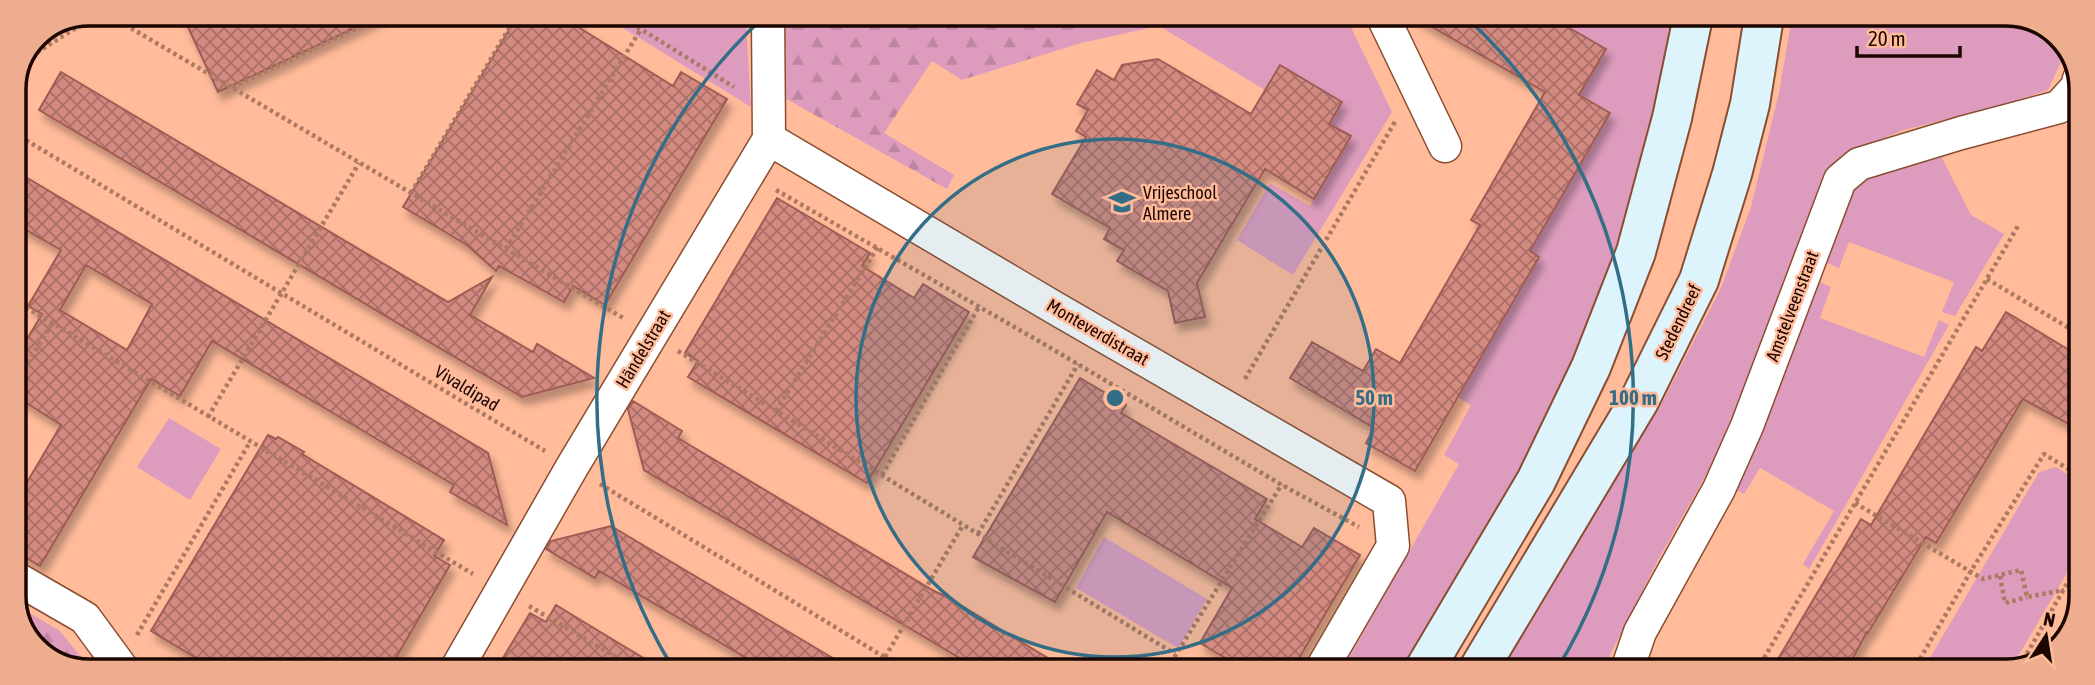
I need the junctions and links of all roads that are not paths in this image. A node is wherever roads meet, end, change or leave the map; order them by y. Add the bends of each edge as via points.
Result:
1 (768, 26) edge
2 (1387, 26) edge
3 (1691, 26) edge
4 (1763, 26) edge
5 (2069, 96) edge
6 (769, 124) junction
7 (1445, 146) dead end
8 (26, 584) edge
9 (114, 659) edge
10 (462, 659) edge
11 (1327, 659) edge
12 (1431, 659) edge
13 (1485, 659) edge
14 (1631, 659) edge

1 - 6 street
2 - 7 street
3 - 12 main road via 1636,252 1591,367 1536,481
4 - 13 main road, Stedendreef via 1750,104 1699,280 1639,401
5 - 14 street, Amstelveenstraat via 2059,107 1859,164 1840,180 1747,426 1719,489 1640,632
6 - 10 street, Händelstraat via 748,174
6 - 11 street, Monteverdistraat via 897,215 1389,501 1393,546
8 - 9 street via 85,618

